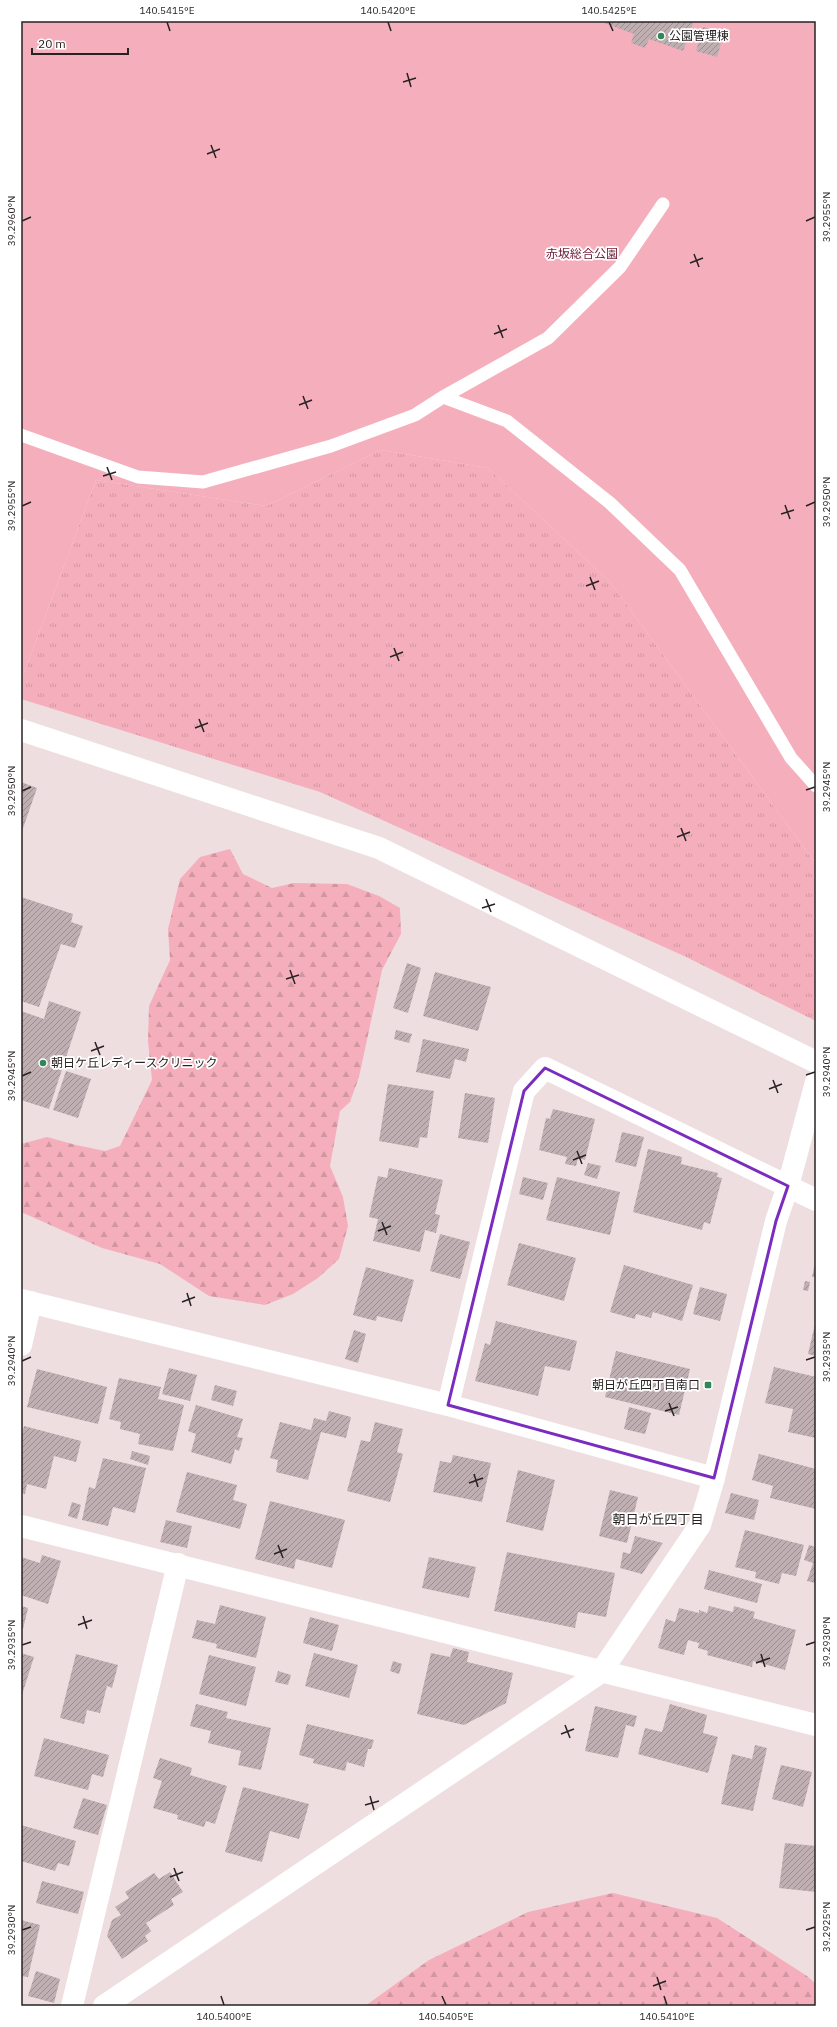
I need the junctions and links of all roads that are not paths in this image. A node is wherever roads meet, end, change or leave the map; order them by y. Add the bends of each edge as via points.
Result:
1 (663, 204) dead end
2 (443, 397) junction
3 (21, 435) edge
4 (21, 730) edge
5 (816, 786) edge
6 (816, 1062) edge
7 (816, 1082) edge
8 (788, 1186) junction
9 (816, 1200) edge
10 (26, 1301) edge
11 (21, 1346) edge
12 (448, 1404) junction
13 (714, 1478) junction
14 (21, 1526) edge
15 (178, 1564) junction
16 (601, 1672) junction
17 (816, 1725) edge
18 (72, 2006) edge
19 (104, 2006) edge

1 - 2 lane via 620,267 548,338
2 - 3 lane via 416,415 331,446 203,482 138,477
2 - 5 lane via 507,421 610,503 680,570 791,758
4 - 6 street via 379,848
7 - 8 street
8 - 9 street
8 - 12 street via 545,1068 524,1091
8 - 13 street via 776,1221
10 - 11 street
10 - 12 street
12 - 13 street
13 - 16 street via 700,1525
14 - 15 street
15 - 16 street
15 - 18 street
16 - 17 street
16 - 19 street

